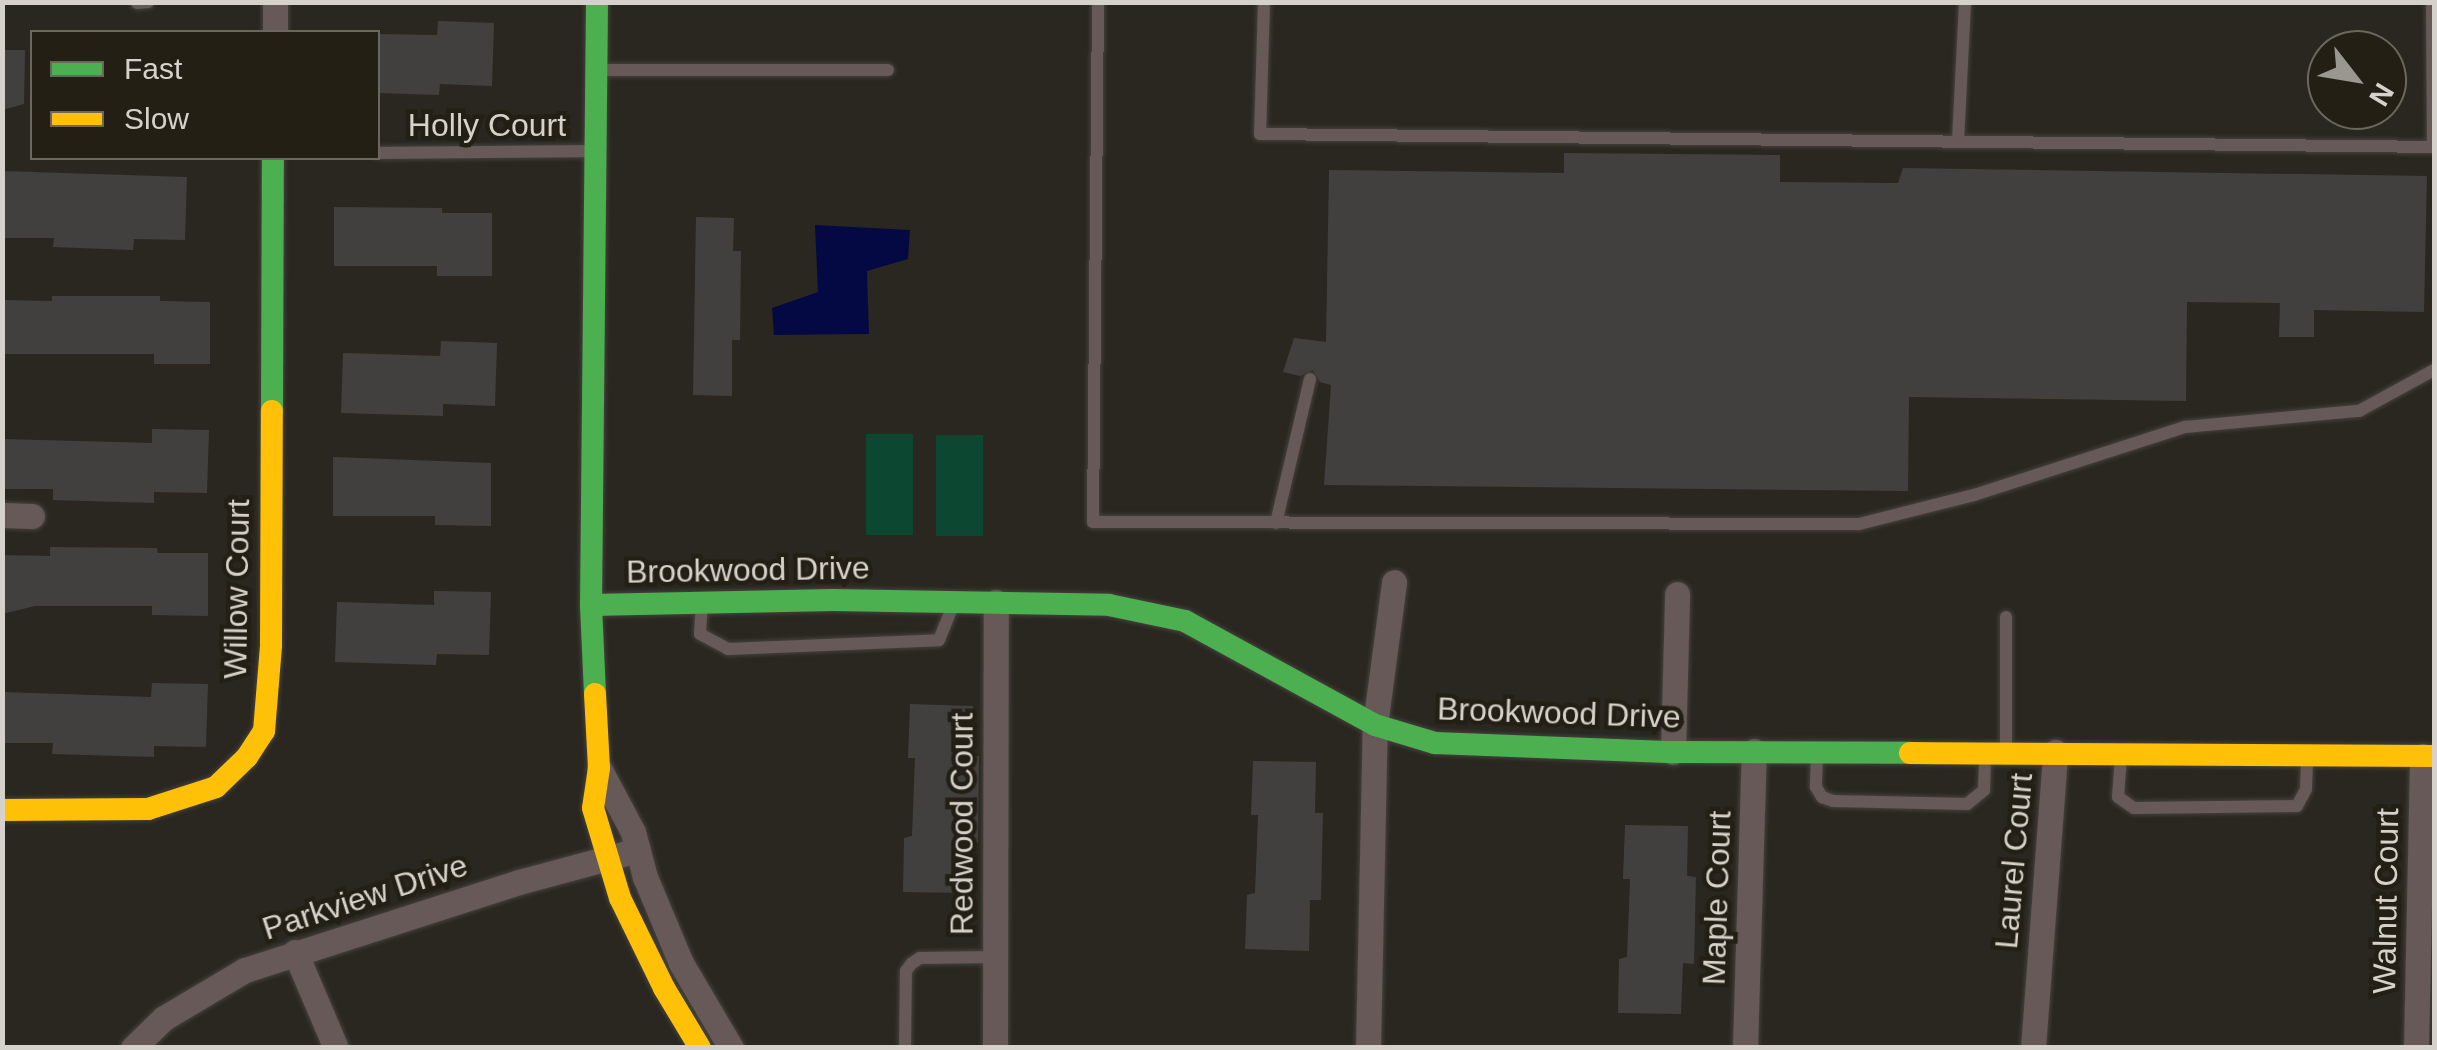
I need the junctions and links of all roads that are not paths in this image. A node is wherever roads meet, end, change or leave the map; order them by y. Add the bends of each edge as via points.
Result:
1 (148, 2) edge
2 (275, 2) edge
3 (598, 2) edge
4 (1098, 2) edge
5 (1264, 2) edge
6 (1965, 2) edge
7 (2432, 2) edge
8 (138, 3) edge
9 (274, 30) edge
10 (598, 70) junction
11 (888, 70) dead end
12 (1958, 142) junction
13 (2434, 147) edge
14 (598, 151) junction
15 (380, 153) edge
16 (274, 160) edge
17 (2434, 370) edge
18 (1310, 379) dead end
19 (2, 515) edge
20 (32, 516) dead end
21 (1276, 523) junction
22 (1394, 582) dead end
23 (1678, 594) dead end
24 (954, 601) junction
25 (702, 602) junction
26 (996, 602) junction
27 (591, 605) junction
28 (2006, 617) dead end
29 (1375, 724) junction
30 (1754, 751) junction
31 (1818, 751) junction
32 (1996, 751) junction
33 (1673, 752) junction
34 (2055, 752) junction
35 (2122, 753) junction
36 (2428, 756) edge
37 (2308, 757) junction
38 (600, 768) junction
39 (2, 810) edge
40 (638, 850) junction
41 (607, 859) junction
42 (295, 952) junction
43 (993, 957) junction
44 (134, 1048) edge
45 (336, 1048) edge
46 (700, 1048) edge
47 (730, 1048) edge
48 (905, 1048) edge
49 (995, 1048) edge
50 (1368, 1048) edge
51 (1744, 1048) edge
52 (2033, 1048) edge
53 (2416, 1048) edge

1 - 8 lane
2 - 9 street
3 - 10 street, Brookwood Drive
4 - 21 lane via 1092,522
5 - 12 lane via 1260,134
6 - 12 lane
7 - 13 lane
10 - 11 lane
10 - 14 street, Brookwood Drive
12 - 13 lane
14 - 15 lane, Holly Court
14 - 27 street, Brookwood Drive
16 - 39 street, Willow Court via 271,645 264,731 216,788 148,809
17 - 21 lane via 2359,411 2185,426 1974,495 1859,524
18 - 21 lane
19 - 20 street
22 - 29 street
23 - 33 street
24 - 25 street, Brookwood Drive
24 - 25 lane via 939,640 728,649 700,634
24 - 26 street, Brookwood Drive
25 - 27 street, Brookwood Drive
26 - 29 street, Brookwood Drive via 1109,605 1184,620
26 - 43 street, Redwood Court
27 - 38 street, Brookwood Drive
28 - 32 lane
29 - 33 street, Brookwood Drive via 1436,743
29 - 50 street
30 - 31 street, Brookwood Drive
30 - 33 street, Brookwood Drive
30 - 51 street, Maple Court
31 - 32 street, Brookwood Drive
31 - 32 lane via 1816,787 1833,801 1967,804 1984,790
32 - 34 street, Brookwood Drive
34 - 35 street, Brookwood Drive
34 - 52 street, Laurel Court
35 - 37 street, Brookwood Drive
35 - 37 lane via 2118,797 2134,808 2297,806 2306,789
36 - 37 street, Brookwood Drive
36 - 53 street, Walnut Court
38 - 40 street, Brookwood Drive
38 - 41 street, Brookwood Drive via 593,808
40 - 41 street, Parkview Drive
40 - 47 street, Brookwood Drive via 681,963
41 - 42 street, Parkview Drive
41 - 46 street, Brookwood Drive via 664,988
42 - 44 street, Parkview Drive via 245,970 164,1018
42 - 45 street
43 - 48 lane via 920,958 911,964
43 - 49 street, Redwood Court

